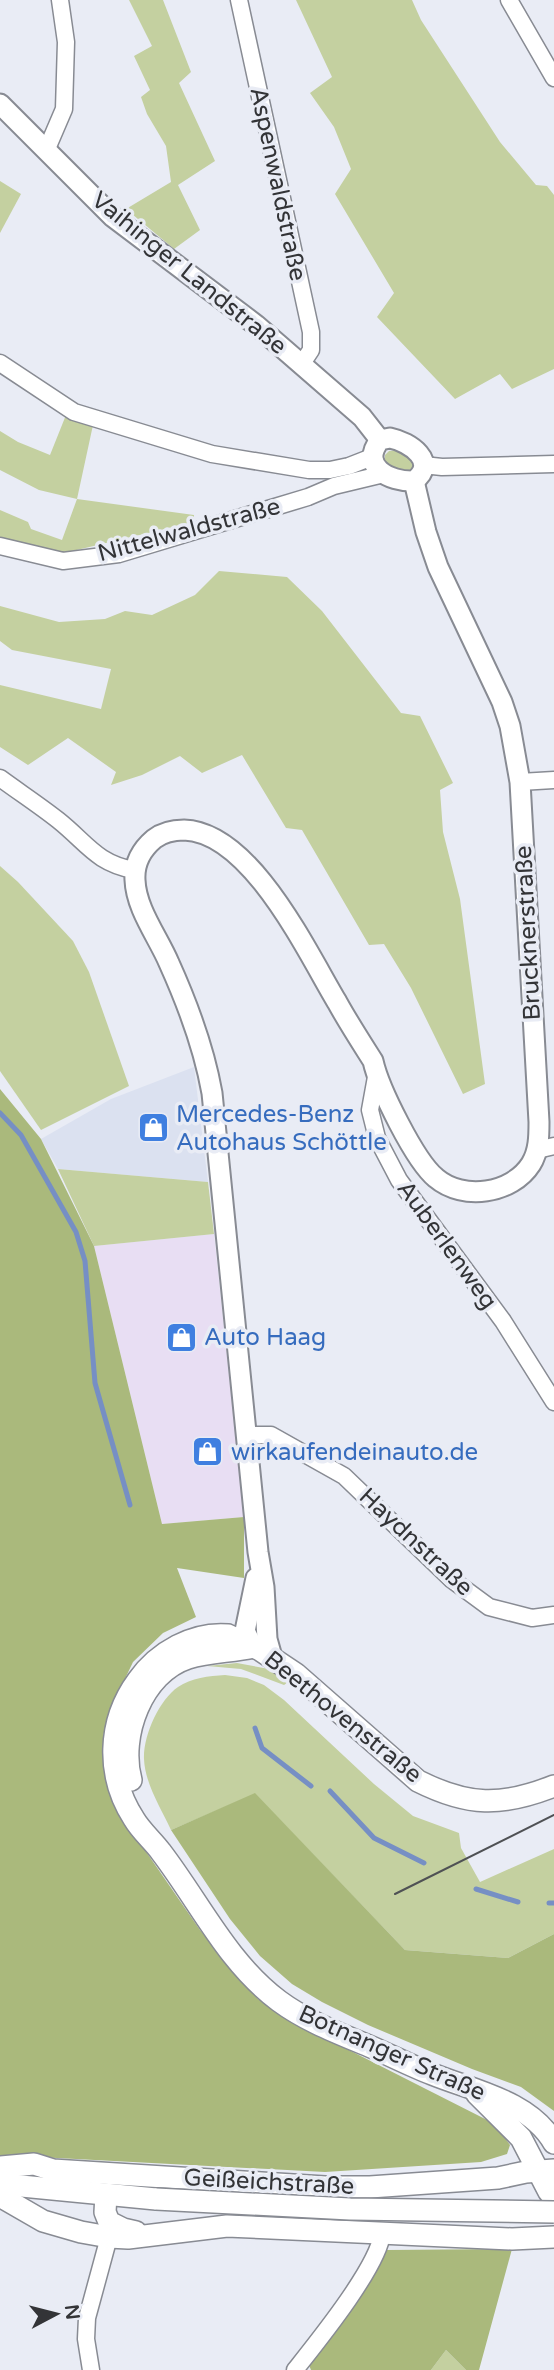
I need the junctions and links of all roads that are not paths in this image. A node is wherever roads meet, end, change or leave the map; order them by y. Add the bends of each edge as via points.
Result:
1 (60, 0) edge
2 (239, 0) edge
3 (509, 0) edge
4 (554, 78) edge
5 (0, 104) edge
6 (46, 151) junction
7 (0, 363) edge
8 (301, 365) junction
9 (376, 448) junction
10 (554, 464) edge
11 (418, 473) junction
12 (384, 474) junction
13 (332, 478) junction
14 (0, 546) edge
15 (0, 778) edge
16 (554, 780) edge
17 (520, 782) junction
18 (134, 870) junction
19 (376, 1077) junction
20 (545, 1148) edge
21 (554, 1402) edge
22 (246, 1435) junction
23 (258, 1552) junction
24 (554, 1615) edge
25 (243, 1638) junction
26 (272, 1657) junction
27 (554, 1786) edge
28 (474, 2090) junction
29 (554, 2143) edge
30 (0, 2167) edge
31 (0, 2184) edge
32 (551, 2187) edge
33 (106, 2194) junction
34 (0, 2196) edge
35 (151, 2234) junction
36 (382, 2234) junction
37 (486, 2236) junction
38 (553, 2236) edge
39 (109, 2237) junction
40 (91, 2370) edge
41 (295, 2370) edge

1 - 6 street via 66,42 64,109
2 - 8 street, Aspenwaldstraße via 311,332 311,350
3 - 4 street
5 - 6 street, Vaihinger Landstraße
6 - 8 street, Vaihinger Landstraße via 113,217 225,300
7 - 13 street via 74,412 212,454
8 - 9 street, Vaihinger Landstraße via 362,417
9 - 11 street via 390,438 410,445 420,454
9 - 12 street, Vaihinger Landstraße
9 - 13 street
10 - 11 street via 442,467
11 - 12 street via 396,480
11 - 17 street, Brucknerstraße via 426,532 502,702
12 - 13 street, Nittelwaldstraße
13 - 14 street, Nittelwaldstraße via 308,497 119,554 62,561
15 - 18 street via 60,821 103,860
16 - 17 street
17 - 20 street, Brucknerstraße via 539,1122
18 - 19 street, Brucknerstraße via 146,846 173,830 199,832 231,851 261,881 302,940 373,1061
18 - 22 street via 138,899 179,985 208,1068
19 - 20 street, Brucknerstraße via 428,1170 452,1187 467,1192 506,1185
19 - 21 street, Auberlenweg via 370,1110 377,1138 399,1180 503,1321
22 - 23 street
22 - 24 street, Haydnstraße via 271,1435 344,1476 451,1579 489,1607 532,1618
23 - 25 street
23 - 26 street
25 - 26 main road, Beethovenstraße
25 - 28 main road, Botnanger Straße via 176,1664 148,1689 140,1703 128,1738 128,1765 162,1853 233,1956 278,2000 316,2024
26 - 27 main road, Beethovenstraße via 418,1781 443,1794 505,1801
28 - 29 main road, Botnanger Straße via 532,2116
28 - 32 main road via 521,2138
30 - 32 main road, Geißeichstraße via 34,2165 53,2170 336,2187 498,2178
31 - 33 main road, Geißeichstraße
32 - 33 main road, Geißeichstraße, bridge via 363,2209
32 - 37 main road, Geißeichstraße via 534,2209
33 - 35 main road via 105,2212 111,2225
34 - 39 main road, Geißeichstraße via 43,2221
35 - 36 main road, Geißeichstraße via 227,2226
35 - 39 main road, Geißeichstraße
36 - 37 main road, Geißeichstraße
36 - 41 street via 376,2254
37 - 38 main road, Geißeichstraße
39 - 40 street via 88,2318

